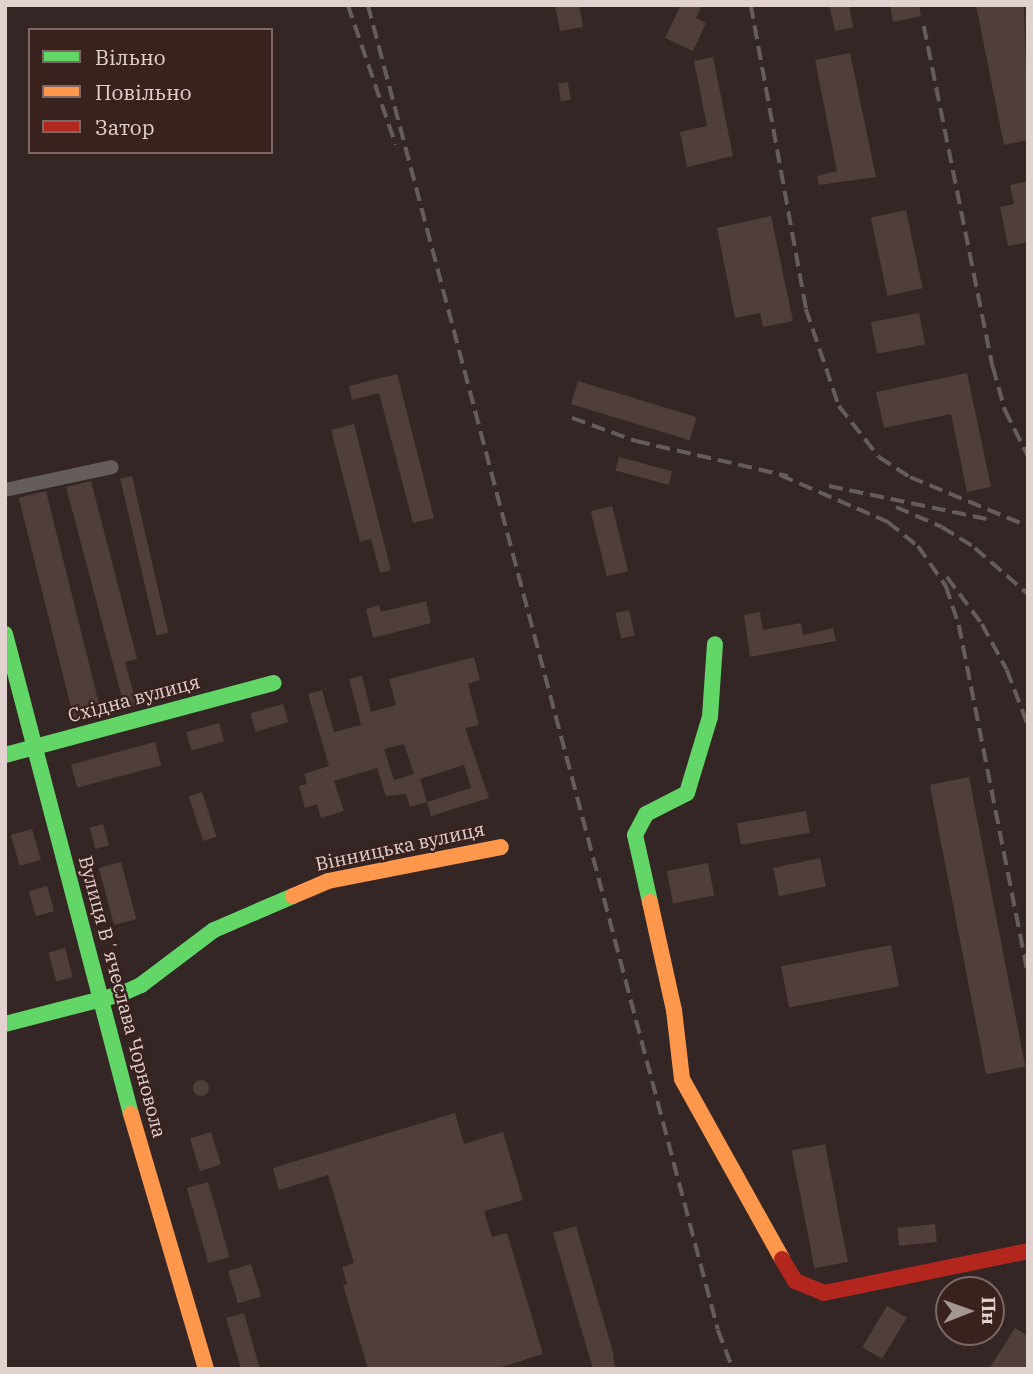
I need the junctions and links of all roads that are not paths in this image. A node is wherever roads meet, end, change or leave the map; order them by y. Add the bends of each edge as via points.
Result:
1 (112, 467) dead end
2 (5, 490) edge
3 (5, 634) edge
4 (715, 643) dead end
5 (274, 683) dead end
6 (36, 746) junction
7 (5, 755) edge
8 (501, 847) dead end
9 (100, 1000) junction
10 (5, 1024) edge
11 (1028, 1251) edge
12 (206, 1369) edge

1 - 2 street
3 - 6 street, Вулиця Вʼячеслава Чорновола
4 - 11 street via 710,717 687,793 646,814 635,835 674,1010 682,1079 697,1113 795,1282 824,1293
5 - 6 street, Східна вулиця
6 - 7 street, Східна вулиця
6 - 9 street, Вулиця Вʼячеслава Чорновола
8 - 9 street, Вінницька вулиця via 328,881 214,930 141,985
9 - 10 street, Вінницька вулиця
9 - 12 street, Вулиця Вʼячеслава Чорновола

